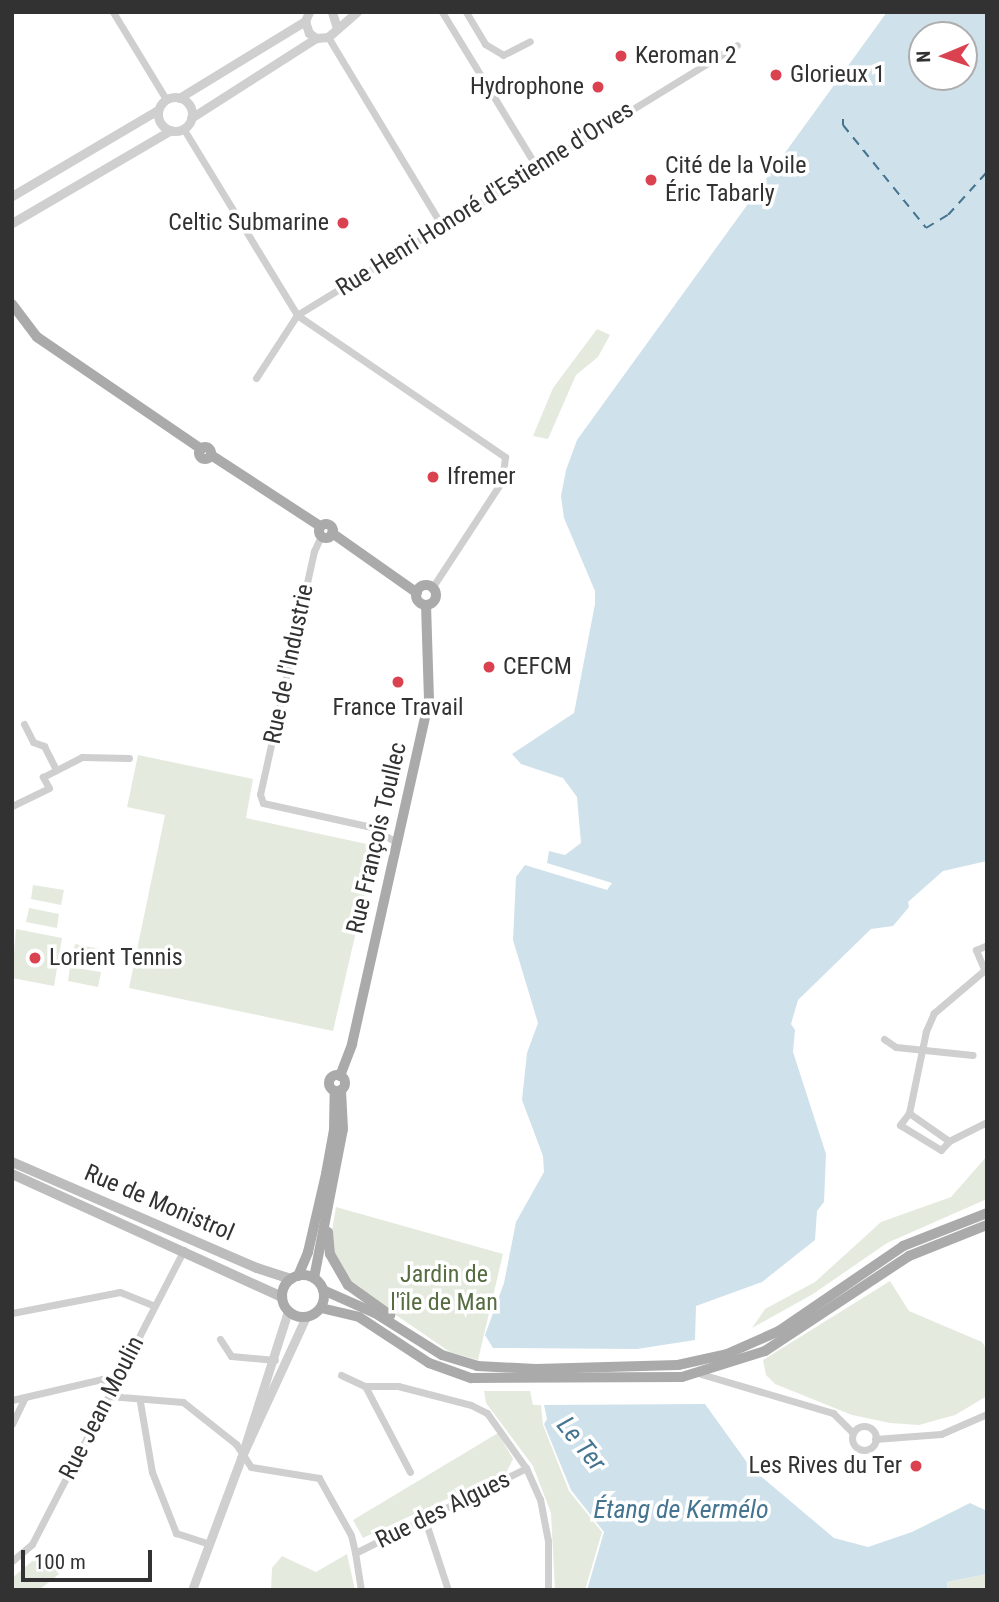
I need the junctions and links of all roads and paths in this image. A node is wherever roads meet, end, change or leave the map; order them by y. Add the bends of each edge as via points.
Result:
1 (113, 12) edge
2 (332, 12) edge
3 (357, 12) edge
4 (442, 12) edge
5 (466, 12) edge
6 (307, 16) edge
7 (336, 25) junction
8 (328, 37) junction
9 (316, 38) junction
10 (530, 41) dead end
11 (737, 45) dead end
12 (179, 98) junction
13 (166, 99) junction
14 (158, 110) junction
15 (191, 118) junction
16 (183, 128) junction
17 (171, 130) junction
18 (536, 166) junction
19 (12, 196) edge
20 (12, 223) edge
21 (441, 224) junction
22 (12, 304) edge
23 (297, 315) junction
24 (256, 378) dead end
25 (324, 532) junction
26 (432, 587) junction
27 (417, 593) junction
28 (426, 605) junction
29 (24, 724) dead end
30 (129, 758) dead end
31 (56, 770) junction
32 (12, 806) edge
33 (396, 842) junction
34 (987, 945) edge
35 (985, 968) edge
36 (884, 1039) dead end
37 (922, 1050) junction
38 (974, 1055) dead end
39 (338, 1091) junction
40 (909, 1113) junction
41 (987, 1122) edge
42 (949, 1141) junction
43 (12, 1162) edge
44 (12, 1174) edge
45 (987, 1213) edge
46 (327, 1218) junction
47 (987, 1225) edge
48 (184, 1249) junction
49 (295, 1277) junction
50 (314, 1278) junction
51 (323, 1290) junction
52 (282, 1297) junction
53 (154, 1306) junction
54 (321, 1308) junction
55 (288, 1311) junction
56 (12, 1313) edge
57 (306, 1317) junction
58 (220, 1339) dead end
59 (442, 1355) junction
60 (275, 1360) junction
61 (701, 1374) junction
62 (537, 1375) junction
63 (341, 1376) dead end
64 (114, 1385) junction
65 (365, 1386) junction
66 (109, 1396) junction
67 (25, 1397) junction
68 (12, 1400) edge
69 (140, 1402) junction
70 (987, 1414) edge
71 (12, 1424) edge
72 (853, 1433) junction
73 (876, 1439) junction
74 (242, 1455) junction
75 (526, 1468) junction
76 (410, 1472) dead end
77 (425, 1520) junction
78 (209, 1544) junction
79 (355, 1553) junction
80 (12, 1561) edge
81 (192, 1590) edge
82 (361, 1590) edge
83 (448, 1590) edge
84 (548, 1590) edge

1 - 13 street
2 - 7 street
3 - 7 street
4 - 18 street
5 - 10 street via 485,44 503,55
6 - 9 street via 309,33
6 - 12 street
7 - 8 street
8 - 9 street
8 - 21 street
9 - 15 street
11 - 18 street, Rue Henri Honoré d'Estienne d'Orves
12 - 13 street
12 - 15 street via 190,108
13 - 14 street
14 - 17 street via 159,120
14 - 19 street
15 - 16 street
16 - 17 street
16 - 23 street
17 - 20 street
18 - 21 street, Rue Henri Honoré d'Estienne d'Orves
21 - 23 street, Rue Henri Honoré d'Estienne d'Orves
22 - 25 main road via 37,337 201,449 208,447 211,455
23 - 24 street, Rue Henri Honoré d'Estienne d'Orves
23 - 26 street via 505,457 502,481
25 - 27 main road
25 - 33 street, Rue de l'Industrie via 313,551 260,794 263,803 371,827
26 - 27 main road via 423,586
26 - 28 main road via 435,598
27 - 28 main road via 418,601
28 - 33 main road, Rue François Toullec via 431,652 429,700
29 - 31 street via 33,741 44,746
30 - 31 street via 82,757
31 - 32 street via 43,777 49,788
33 - 39 main road, Rue François Toullec via 352,1044 340,1076 345,1082
34 - 35 street via 976,950
35 - 37 street via 940,1006
36 - 37 street via 896,1047
37 - 38 street
37 - 40 street
39 - 46 main road via 343,1129
39 - 49 main road via 309,1252
40 - 42 street
40 - 42 street via 900,1125 941,1150
41 - 42 street
43 - 49 main road, Rue de Monistrol
44 - 48 main road, Rue de Monistrol
45 - 62 main road via 903,1246 779,1331 700,1361
46 - 50 main road
46 - 59 main road via 330,1254 348,1285
47 - 61 main road via 909,1256 787,1340
48 - 52 main road, Rue de Monistrol
48 - 53 street, Rue Jean Moulin
49 - 50 main road
49 - 52 main road
50 - 51 main road
51 - 54 main road
51 - 59 main road via 375,1313
52 - 55 main road
53 - 56 street via 120,1292
53 - 64 street, Rue Jean Moulin
54 - 57 main road
54 - 62 main road via 359,1317 408,1351 456,1375
55 - 57 main road
55 - 60 street
57 - 74 street
58 - 60 street via 229,1356
59 - 62 main road via 477,1366
60 - 74 street
61 - 62 main road
61 - 72 street via 822,1409 839,1416
63 - 65 street
64 - 66 street, Rue Jean Moulin
64 - 67 street via 102,1379
65 - 75 street via 398,1386 487,1413
65 - 76 street
66 - 69 street
66 - 80 street, Rue Jean Moulin via 32,1544
67 - 68 street
67 - 71 street
69 - 74 street via 183,1402 236,1444
69 - 78 street via 152,1472 176,1533
70 - 73 street via 941,1434
72 - 73 street via 868,1427
72 - 73 street via 853,1444 862,1450
74 - 78 street
74 - 79 street via 261,1470 319,1478 351,1535
75 - 77 street, Rue des Algues
75 - 84 street via 540,1499 548,1541
77 - 79 street, Rue des Algues
77 - 83 street
78 - 81 street
79 - 82 street, Rue des Algues

